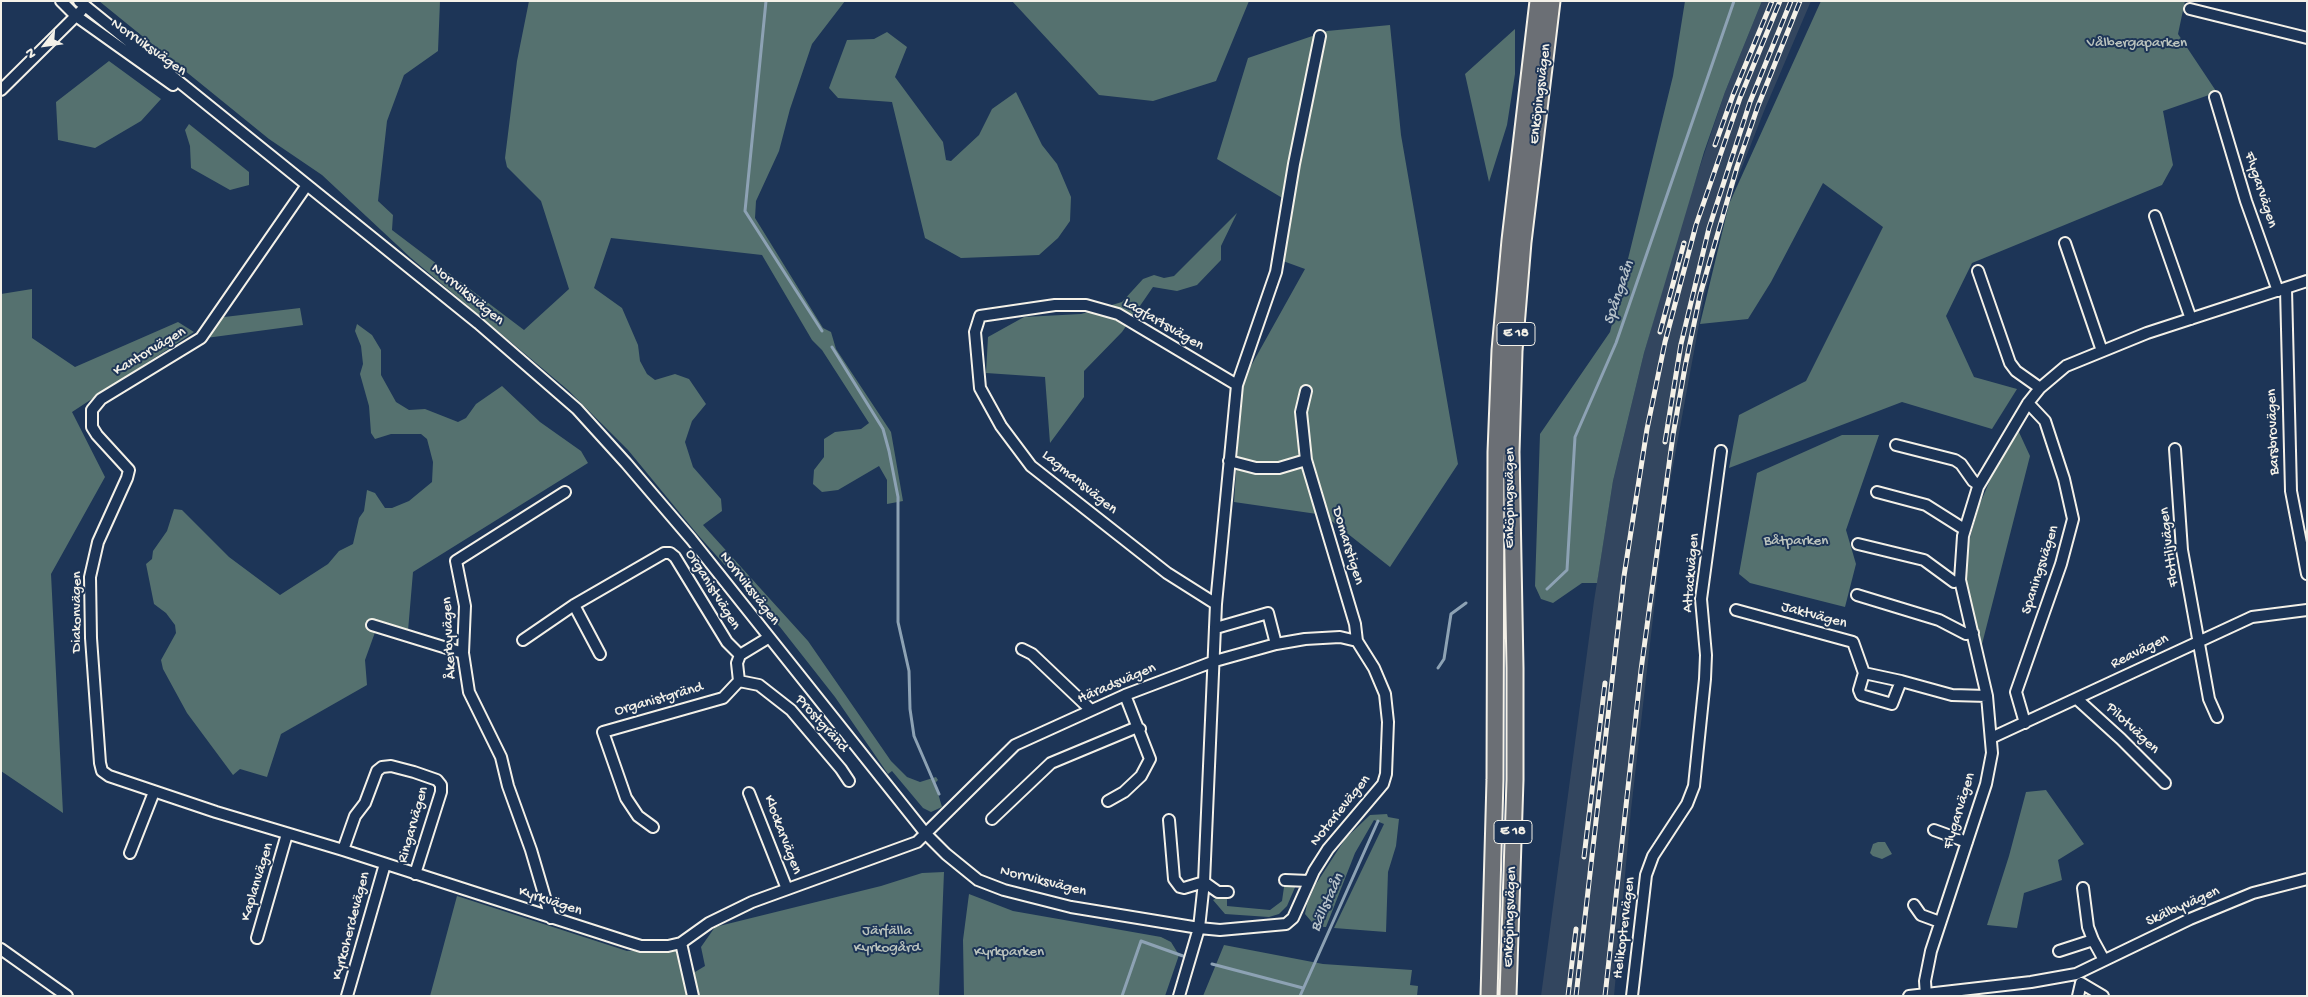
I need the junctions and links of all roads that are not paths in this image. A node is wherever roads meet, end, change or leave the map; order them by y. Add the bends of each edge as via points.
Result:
1 (61, 1) edge
2 (1538, 1) edge
3 (1552, 1) edge
4 (84, 3) edge
5 (2190, 9) dead end
6 (76, 16) junction
7 (1320, 36) dead end
8 (2307, 38) edge
9 (1, 90) edge
10 (2215, 97) dead end
11 (228, 121) junction
12 (307, 185) junction
13 (2155, 216) dead end
14 (2065, 243) dead end
15 (1978, 271) dead end
16 (2307, 281) edge
17 (2282, 290) junction
18 (980, 316) joint
19 (2190, 319) junction
20 (2102, 351) junction
21 (1237, 385) junction
22 (2040, 388) junction
23 (1306, 391) dead end
24 (2028, 403) junction
25 (92, 417) joint
26 (1896, 445) dead end
27 (2175, 449) dead end
28 (1721, 451) dead end
29 (1306, 460) junction
30 (1228, 461) junction
31 (1979, 485) junction
32 (565, 492) dead end
33 (1877, 492) dead end
34 (1964, 529) junction
35 (1858, 544) dead end
36 (2307, 574) edge
37 (1960, 580) junction
38 (1857, 595) dead end
39 (1216, 604) junction
40 (574, 605) junction
41 (1736, 610) dead end
42 (2307, 610) edge
43 (372, 625) dead end
44 (1216, 628) junction
45 (1972, 634) junction
46 (768, 638) junction
47 (523, 640) dead end
48 (1357, 640) junction
49 (2199, 640) junction
50 (1276, 644) junction
51 (1022, 649) dead end
52 (463, 652) junction
53 (600, 654) dead end
54 (740, 655) junction
55 (1215, 661) junction
56 (1864, 673) junction
57 (739, 681) junction
58 (1901, 681) junction
59 (1125, 695) junction
60 (1988, 696) junction
61 (1703, 698) joint
62 (2077, 699) junction
63 (1091, 710) junction
64 (2217, 717) dead end
65 (2025, 722) junction
66 (1140, 729) junction
67 (1991, 738) junction
68 (849, 781) dead end
69 (2165, 783) dead end
70 (154, 792) junction
71 (749, 793) dead end
72 (1108, 801) dead end
73 (992, 819) dead end
74 (1169, 820) dead end
75 (654, 827) dead end
76 (1934, 830) dead end
77 (288, 834) junction
78 (926, 834) junction
79 (1967, 842) junction
80 (343, 850) junction
81 (130, 853) dead end
82 (384, 864) junction
83 (415, 874) junction
84 (1285, 880) dead end
85 (2307, 880) edge
86 (1309, 881) junction
87 (1204, 882) junction
88 (2083, 888) dead end
89 (787, 889) junction
90 (1228, 892) dead end
91 (1914, 905) dead end
92 (551, 918) junction
93 (1940, 922) junction
94 (1199, 928) junction
95 (257, 938) dead end
96 (2092, 940) junction
97 (681, 943) junction
98 (1, 949) edge
99 (2059, 951) dead end
100 (2104, 960) junction
101 (2079, 978) junction
102 (67, 995) edge
103 (1926, 995) edge
104 (347, 996) edge
105 (693, 996) edge
106 (1179, 996) edge
107 (1489, 996) edge
108 (1508, 996) edge
109 (1632, 996) edge
110 (1909, 996) edge
111 (2078, 996) edge
112 (2102, 996) edge

1 - 6 street, Norrviksvägen
2 - 107 highway, Enköpingsvägen / E 18 via 1500,350
3 - 108 highway, Enköpingsvägen / E 18 via 1523,242 1514,351 1511,461 1515,780
4 - 6 street, Norrviksvägen
4 - 11 street, Norrviksvägen
5 - 8 street
6 - 9 street, Norrviksvägen
6 - 11 street, Norrviksvägen
7 - 21 street via 1276,272
10 - 17 street, Flygarvägen via 2246,200
11 - 12 street, Norrviksvägen
12 - 25 street, Kantorvägen via 201,338 101,399 92,410
12 - 46 street, Norrviksvägen via 478,323 577,410 691,539
13 - 19 street
14 - 20 street
15 - 22 street via 2010,363
16 - 17 street, Flygarvägen
17 - 19 street, Flygarvägen
17 - 36 street, Barsbrovägen via 2291,491
18 - 21 street, Lagfartsvägen via 1055,305 1086,305 1118,314
18 - 39 street, Lagmansvägen via 975,332 980,388 1001,426 1031,466 1167,573
19 - 20 street, Flygarvägen
20 - 22 street, Flygarvägen via 2066,366
21 - 30 street
22 - 24 street, Flygarvägen
23 - 29 street, Domarstigen via 1301,412
24 - 31 street, Flygarvägen
24 - 65 street, Spaningsvägen via 2045,421 2073,519 2061,564 2016,692
25 - 70 street, Diakonvägen via 92,427 97,435 128,470 98,542 90,577 100,763 102,771 109,776
26 - 31 street via 1955,460
27 - 49 street, Flottiljvägen via 2182,550
28 - 61 street, Attackvägen via 1701,599 1706,655
29 - 30 street via 1279,468 1256,468
29 - 48 street, Domarstigen
30 - 39 street
31 - 34 street, Flygarvägen
32 - 52 street, Åkerbyvägen via 456,561 465,606
33 - 34 street via 1926,505
34 - 37 street, Flygarvägen
35 - 37 street via 1924,560 1954,582
37 - 45 street, Flygarvägen
38 - 45 street via 1939,620
39 - 44 street
40 - 47 street, Organistvägen
40 - 53 street
40 - 54 street, Organistvägen via 656,556 670,552 727,642
41 - 56 street, Jaktvägen via 1853,642
42 - 49 street, Reavägen via 2252,617
43 - 52 street
44 - 50 street via 1268,613
44 - 55 street
45 - 60 street, Flygarvägen
46 - 54 street
46 - 78 street, Norrviksvägen
48 - 50 street, Häradsvägen via 1340,637
48 - 86 street, Notarievägen via 1374,668 1386,699 1386,774 1384,784 1328,849
49 - 62 street, Reavägen
49 - 64 street, Flottiljvägen via 2209,700
50 - 55 street, Häradsvägen
51 - 63 street via 1032,654
52 - 92 street, Åkerbyvägen via 469,692 502,757 508,786
54 - 57 street via 737,663
55 - 59 street, Häradsvägen
55 - 87 street
56 - 58 street
56 - 58 street, Jaktvägen via 1859,690 1861,695 1892,704
57 - 68 street, Prostgränd via 759,686 791,710
57 - 75 street, Organistgränd via 723,698 603,732 626,798 638,816
58 - 60 street via 1952,695
59 - 63 street, Häradsvägen
59 - 66 street
60 - 67 street, Flygarvägen
61 - 109 street, Helikoptervägen via 1691,796 1653,856 1646,875
62 - 65 street, Reavägen
62 - 69 street, Pilotvägen
63 - 78 street, Häradsvägen via 1014,744
65 - 67 street, Reavägen
66 - 72 street via 1150,759 1141,776
66 - 73 street via 1135,728 1050,762
67 - 79 street, Flygarvägen via 1992,753 1986,784
70 - 77 street, Kyrkvägen
70 - 81 street
71 - 89 street, Klockarvägen
74 - 87 street via 1174,879 1184,888
76 - 79 street
77 - 80 street, Kyrkvägen
77 - 95 street, Kaplanvägen
78 - 89 street, Kyrkvägen via 917,842
78 - 94 street, Norrviksvägen via 978,880 1004,890 1071,907
79 - 93 street, Flygarvägen
80 - 82 street, Kyrkvägen
80 - 83 street, Ringarvägen via 355,816 366,803 377,771 382,767 391,766 437,780 442,792
82 - 83 street, Kyrkvägen
82 - 104 street, Kyrkoherdevägen
83 - 92 street, Kyrkvägen
84 - 86 street
85 - 100 street, Skälbyvägen via 2253,893
86 - 94 street, Notarievägen via 1293,918 1286,924 1220,930
87 - 90 street via 1218,892
87 - 94 street
88 - 96 street
89 - 97 street, Kyrkvägen via 729,912
91 - 93 street via 1920,915
92 - 97 street, Kyrkvägen via 641,946
93 - 103 street, Flygarvägen via 1925,981
94 - 106 street
96 - 99 street
96 - 100 street
97 - 105 street
98 - 102 street
100 - 101 street, Skälbyvägen
101 - 103 street, Skälbyvägen
101 - 111 street
101 - 112 street
103 - 110 street, Skälbyvägen

